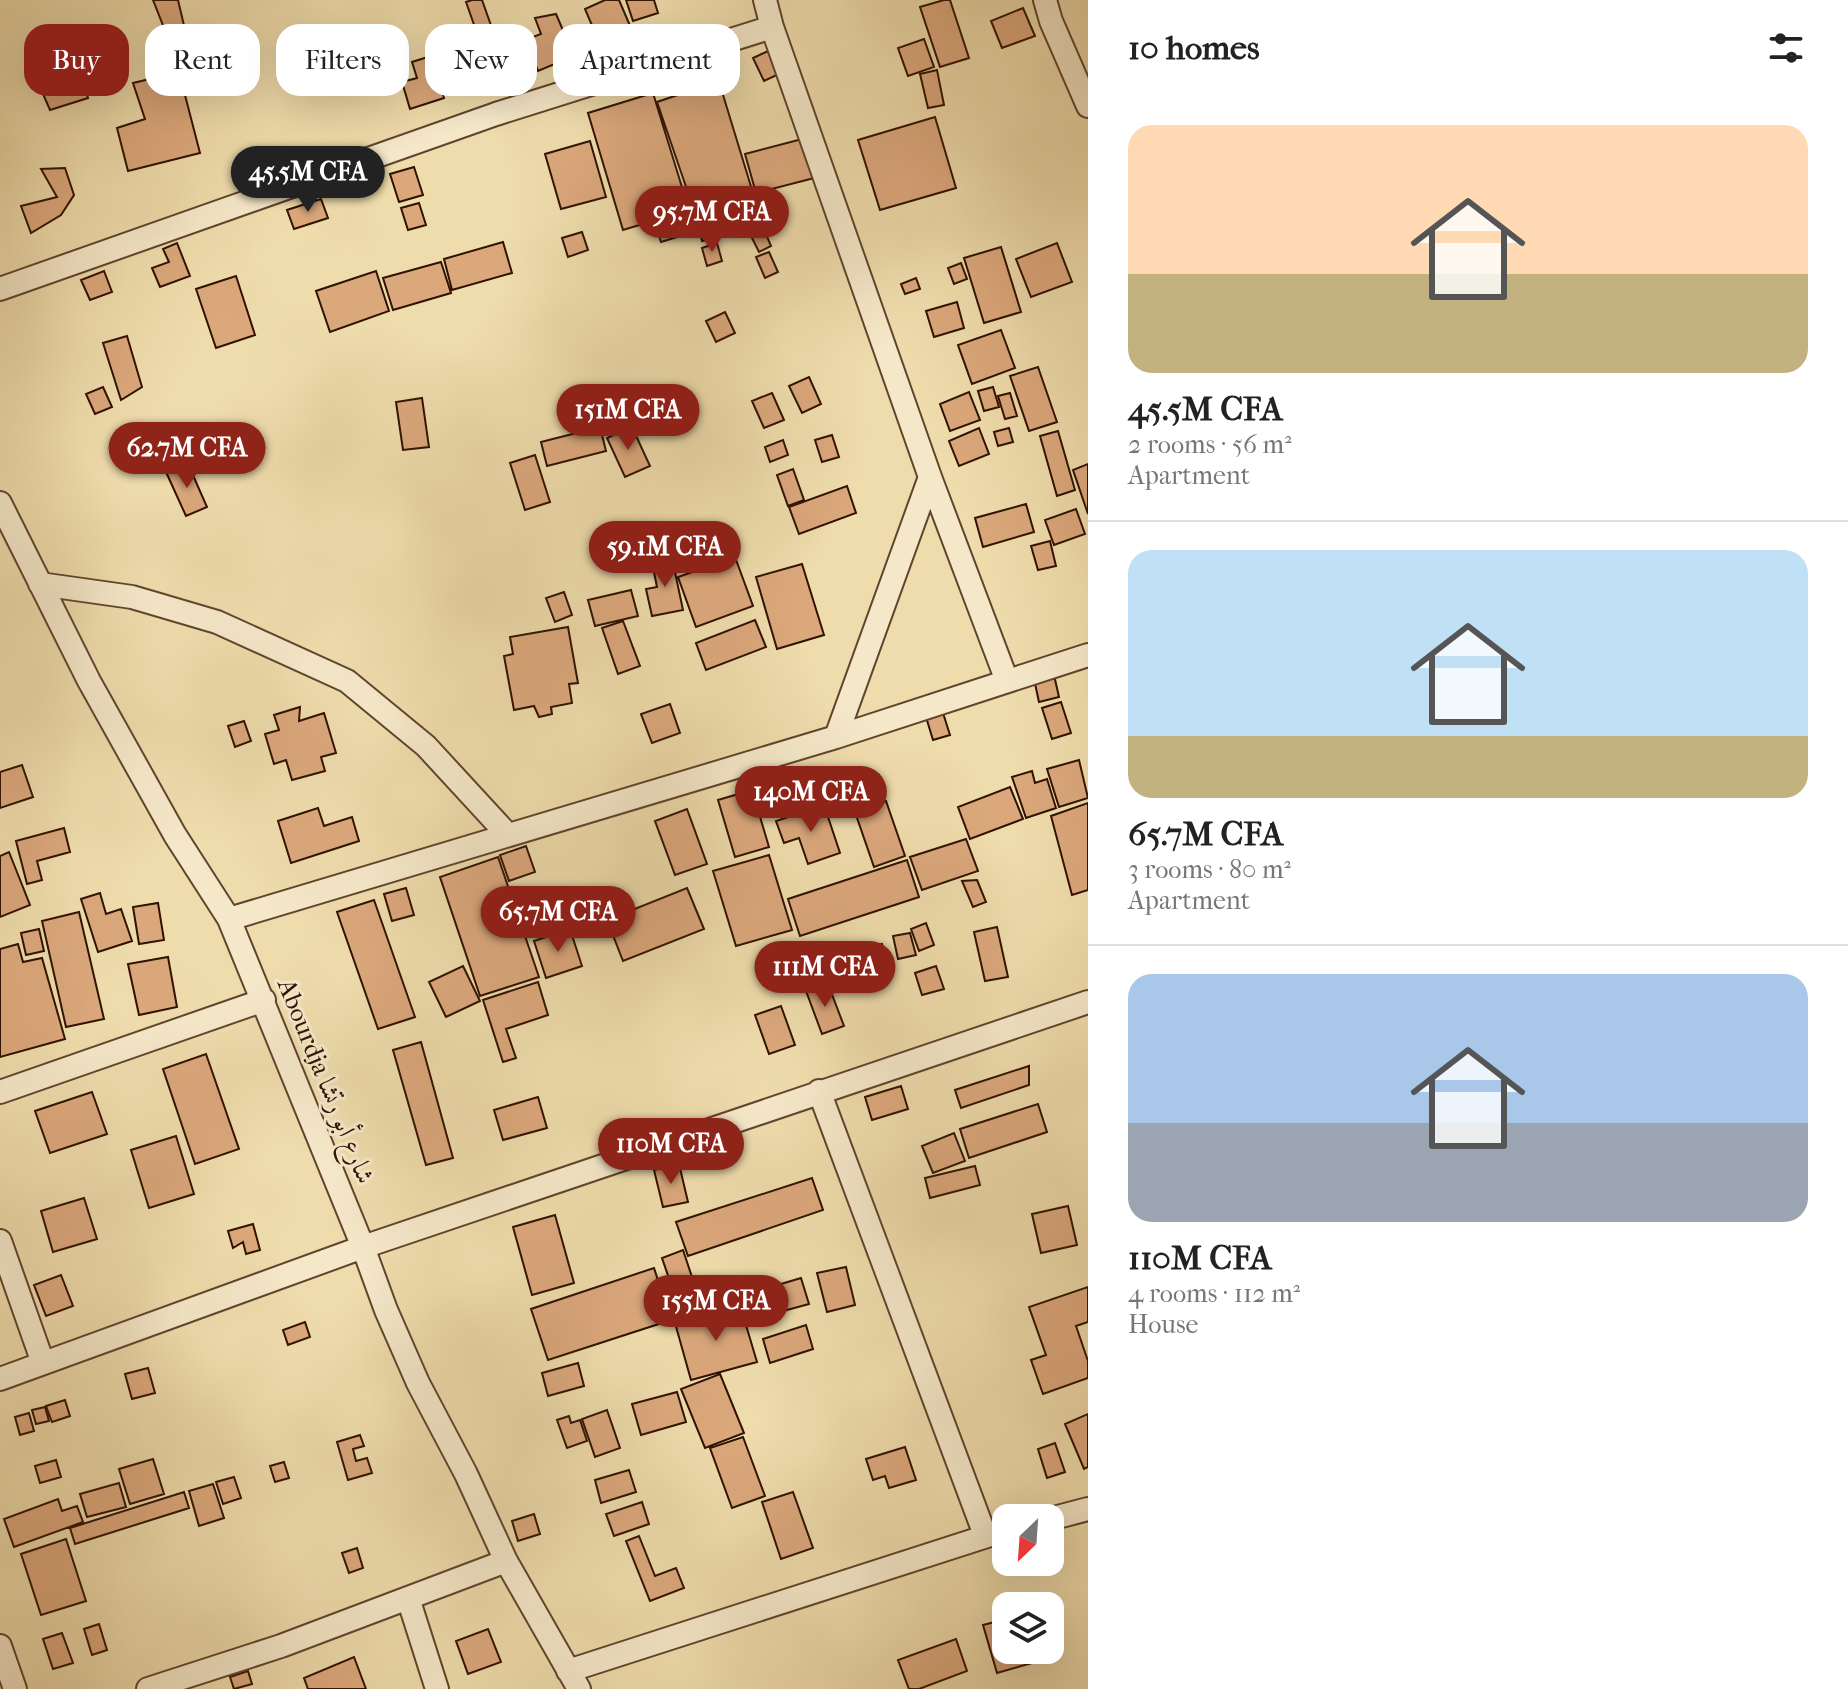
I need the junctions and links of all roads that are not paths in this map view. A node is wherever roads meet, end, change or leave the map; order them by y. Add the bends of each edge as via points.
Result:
1 (765, 0) edge
2 (1045, 0) edge
3 (772, 27) junction
4 (1088, 106) edge
5 (0, 289) edge
6 (930, 477) junction
7 (0, 503) edge
8 (40, 584) junction
9 (1088, 655) edge
10 (1007, 681) junction
11 (836, 737) junction
12 (507, 834) junction
13 (229, 919) junction
14 (264, 1000) junction
15 (1088, 1002) edge
16 (819, 1091) junction
17 (0, 1092) edge
18 (0, 1241) edge
19 (363, 1247) junction
20 (43, 1363) junction
21 (0, 1379) edge
22 (1088, 1509) edge
23 (1064, 1515) edge
24 (992, 1523) edge
25 (992, 1534) edge
26 (506, 1561) junction
27 (408, 1598) junction
28 (0, 1646) edge
29 (573, 1680) edge
30 (15, 1689) edge
31 (148, 1689) edge
32 (437, 1689) edge

1 - 3 street
2 - 4 street
3 - 5 street via 496,114
3 - 6 street
6 - 10 street
6 - 11 street
7 - 8 street, Abourdja شارع أبو رتشا
8 - 12 street via 132,597 217,622 347,681 426,746
8 - 13 street, Abourdja شارع أبو رتشا via 175,835
9 - 10 street
10 - 11 street
11 - 12 street
12 - 13 street
13 - 14 street, Abourdja شارع أبو رتشا
14 - 17 street
14 - 19 street, Abourdja شارع أبو رتشا
15 - 16 street
16 - 19 street
16 - 24 street
18 - 20 street
19 - 20 street
19 - 26 street, Abourdja شارع أبو رتشا via 418,1383
20 - 21 street
22 - 23 street
25 - 29 street
26 - 27 street
26 - 29 street, Abourdja شارع أبو رتشا
27 - 31 street
27 - 32 street
28 - 30 street

